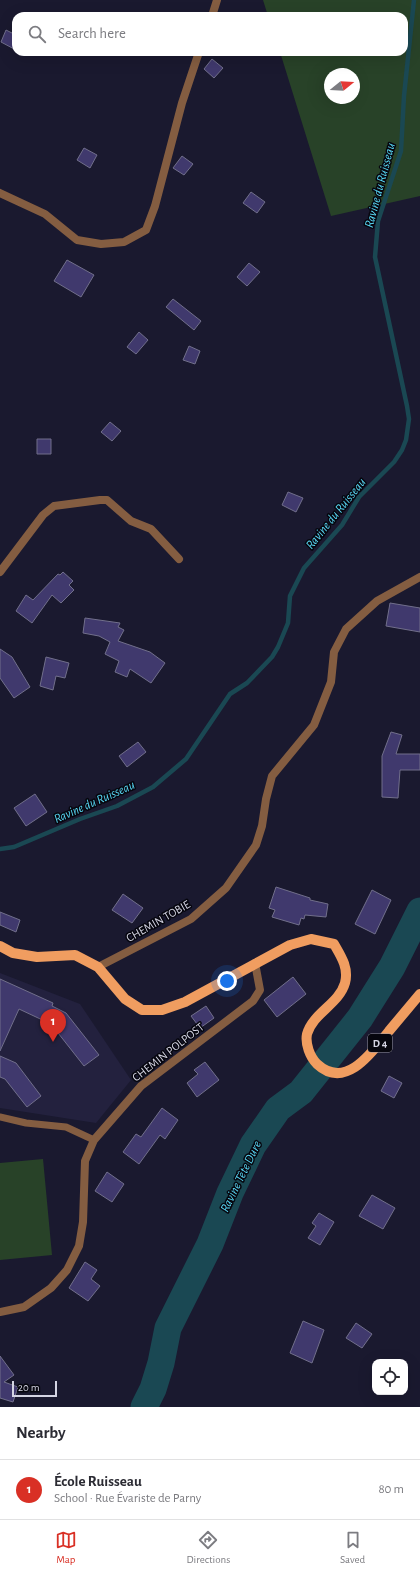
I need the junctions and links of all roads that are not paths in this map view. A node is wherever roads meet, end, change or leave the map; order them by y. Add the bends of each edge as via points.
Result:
1 (217, 0) edge
2 (213, 12) edge
3 (198, 56) edge
4 (0, 193) edge
5 (179, 559) dead end
6 (0, 572) edge
7 (420, 578) edge
8 (0, 946) edge
9 (255, 963) junction
10 (98, 967) junction
11 (420, 994) edge
12 (0, 1117) edge
13 (94, 1140) junction
14 (0, 1312) edge

1 - 2 street
3 - 4 street via 146,230 124,242 101,244 77,240 45,214
5 - 6 street via 151,529 131,522 107,500 100,500 54,506 43,515
7 - 10 street, CHEMIN TOBIE via 377,601 346,629 334,652 331,682 314,725 272,776 256,845 226,888 190,919
8 - 10 main road, D 4 via 13,953 36,957 75,955
9 - 10 main road, D 4 via 185,1002 162,1010 142,1010 125,999
9 - 11 main road, D 4 via 290,945 311,939 334,944 345,961 345,983 337,999 315,1020 307,1034 313,1060 328,1071 341,1074 368,1058
9 - 13 street, CHEMIN POLPOST via 260,990 253,1001 141,1086
12 - 13 lane via 26,1123 66,1127
13 - 14 street, CHEMIN POLPOST via 85,1161 83,1222 79,1246 67,1270 51,1288 24,1307

